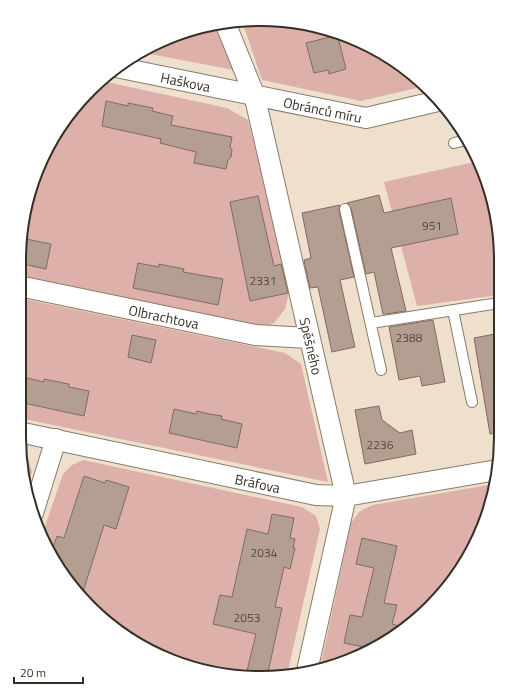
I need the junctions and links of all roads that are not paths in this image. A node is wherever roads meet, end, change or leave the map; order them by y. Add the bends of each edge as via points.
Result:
1 (227, 28) edge
2 (125, 69) edge
3 (254, 94) junction
4 (433, 103) edge
5 (462, 141) edge
6 (454, 143) dead end
7 (345, 209) dead end
8 (26, 287) edge
9 (494, 304) edge
10 (452, 310) junction
11 (371, 322) junction
12 (309, 338) junction
13 (381, 370) dead end
14 (472, 402) dead end
15 (26, 433) edge
16 (56, 439) junction
17 (492, 471) edge
18 (346, 496) junction
19 (36, 504) edge
20 (308, 666) edge

1 - 3 street, Spěšného
2 - 3 street, Haškova
3 - 4 street, Obránců míru via 366,118
3 - 12 street, Spěšného
5 - 6 lane
7 - 11 lane
8 - 12 street, Olbrachtova via 256,335
9 - 10 lane
10 - 11 lane
10 - 14 lane
11 - 13 lane
12 - 18 street, Spěšného
15 - 16 street, Bráfova
16 - 18 street, Bráfova via 316,495
16 - 19 street
17 - 18 street, Bráfova
18 - 20 street, Spěšného

